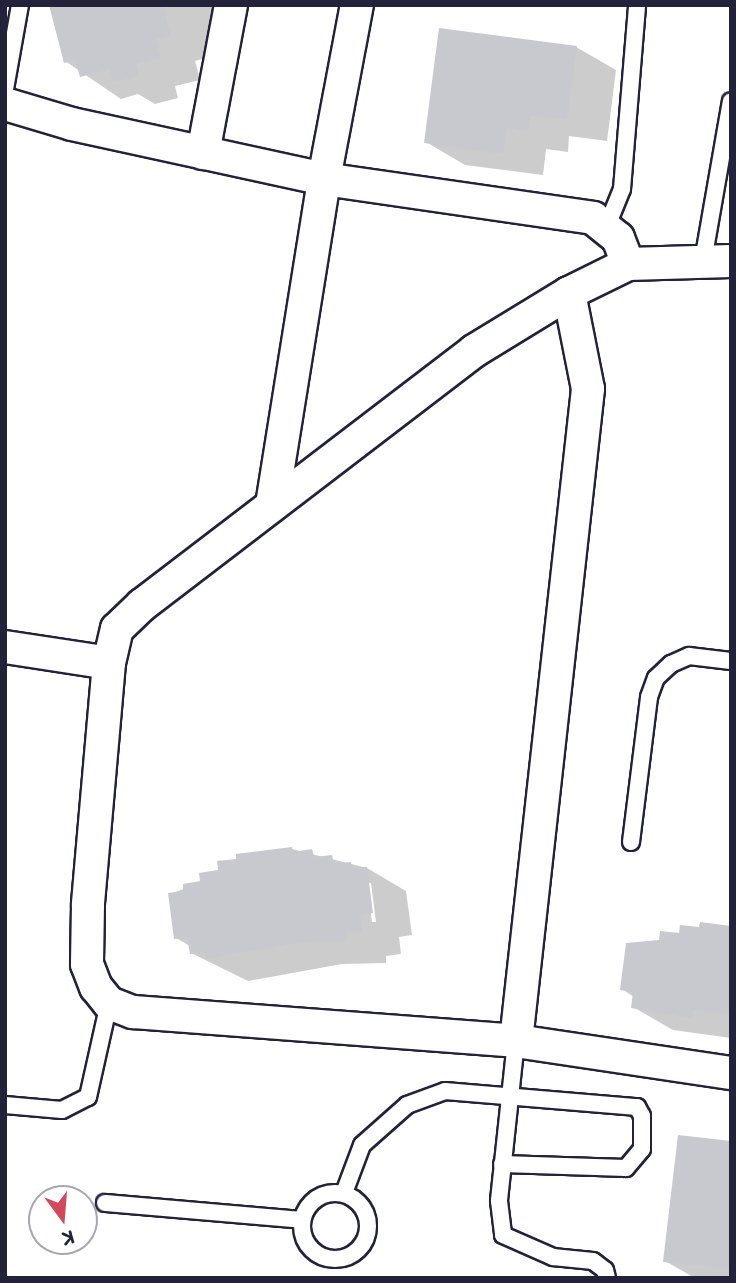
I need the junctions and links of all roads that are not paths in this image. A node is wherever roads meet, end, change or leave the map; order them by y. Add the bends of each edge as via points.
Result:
1 (20, 5) edge
2 (231, 5) edge
3 (357, 5) edge
4 (637, 5) edge
5 (5, 89) edge
6 (731, 101) edge
7 (5, 104) edge
8 (204, 153) junction
9 (324, 178) junction
10 (607, 226) junction
11 (717, 261) edge
12 (628, 264) junction
13 (569, 293) junction
14 (272, 505) junction
15 (5, 647) edge
16 (731, 660) edge
17 (109, 663) junction
18 (631, 842) dead end
19 (110, 1003) junction
20 (516, 1041) junction
21 (731, 1073) edge
22 (509, 1099) junction
23 (5, 1105) edge
24 (502, 1164) junction
25 (344, 1193) junction
26 (105, 1203) dead end
27 (302, 1220) junction
28 (607, 1278) edge

1 - 5 lane
2 - 8 street
3 - 9 street
4 - 10 lane via 622,190
6 - 11 lane
7 - 8 street
8 - 9 street
9 - 10 street via 593,218
9 - 14 street
10 - 12 street via 625,250
11 - 12 street
12 - 13 street
13 - 14 street via 474,351
13 - 20 street via 588,388
14 - 17 street via 125,621 117,629
15 - 17 street
16 - 18 lane via 690,656 671,664 656,678 649,697
17 - 19 street via 87,964 96,987
19 - 20 street via 133,1012
19 - 23 lane via 88,1097 62,1111
20 - 21 street
20 - 22 lane
22 - 24 lane
22 - 24 lane via 638,1107 645,1136 642,1149 626,1168
22 - 25 lane via 445,1091 407,1104 362,1145
24 - 28 lane via 497,1218 503,1235 553,1257 593,1261 605,1270
25 - 27 lane via 317,1197
25 - 27 lane via 365,1210 369,1223 368,1236 350,1256 337,1260 315,1253 302,1234
26 - 27 lane

